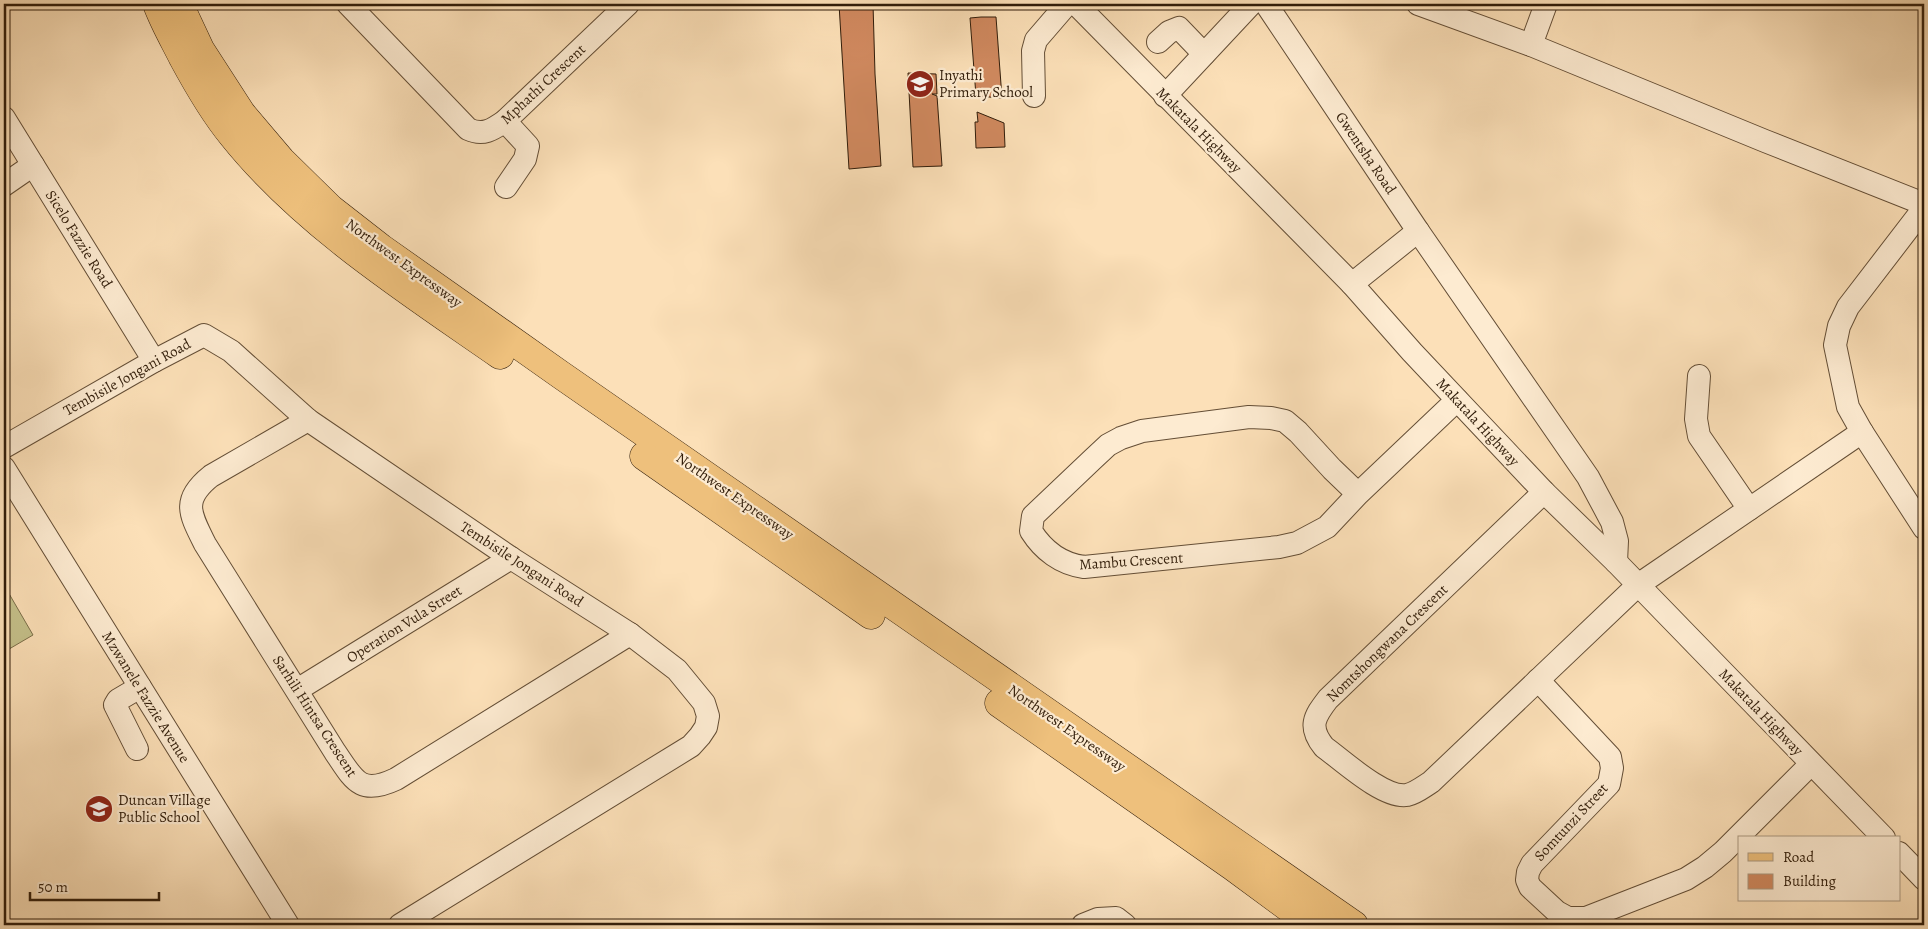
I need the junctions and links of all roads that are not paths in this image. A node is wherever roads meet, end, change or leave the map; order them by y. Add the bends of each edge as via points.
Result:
1 (157, 4) edge
2 (179, 4) edge
3 (348, 4) edge
4 (628, 4) edge
5 (1067, 4) edge
6 (1076, 4) edge
7 (1251, 4) edge
8 (1266, 4) edge
9 (1418, 4) edge
10 (1546, 4) edge
11 (1158, 42) dead end
12 (1531, 45) junction
13 (1204, 54) junction
14 (1034, 96) dead end
15 (1165, 96) junction
16 (4, 118) edge
17 (505, 122) junction
18 (33, 165) junction
19 (4, 185) edge
20 (506, 187) dead end
21 (1924, 206) edge
22 (1418, 231) junction
23 (1352, 284) junction
24 (154, 361) junction
25 (1699, 376) dead end
26 (1457, 400) junction
27 (308, 420) junction
28 (1862, 432) junction
29 (4, 447) edge
30 (4, 468) edge
31 (1544, 492) junction
32 (1358, 494) junction
33 (1749, 509) junction
34 (1924, 528) edge
35 (511, 558) junction
36 (1616, 562) junction
37 (1638, 585) junction
38 (630, 634) junction
39 (1538, 680) junction
40 (140, 687) junction
41 (297, 690) junction
42 (137, 749) dead end
43 (1811, 764) junction
44 (1739, 836) edge
45 (1882, 836) edge
46 (1738, 837) edge
47 (1900, 854) edge
48 (1924, 879) edge
49 (288, 925) edge
50 (400, 925) edge
51 (1082, 925) edge
52 (1125, 925) edge
53 (1312, 925) edge
54 (1354, 925) edge

1 - 53 main road, Northwest Expressway via 192,75 231,134 276,183 331,232 394,282
2 - 54 main road, Northwest Expressway via 200,49 242,114 281,160 331,209 380,248
3 - 17 street, Mphathi Crescent via 468,129 484,133
4 - 17 street, Mphathi Crescent
5 - 14 street via 1036,40 1033,51
6 - 15 street, Makatala Highway
7 - 13 street
8 - 22 street, Gwentsha Road
9 - 12 street
10 - 12 street
11 - 13 street via 1169,32 1180,28
12 - 21 street
13 - 15 street
15 - 23 street, Makatala Highway
16 - 18 street, Sicelo Fazzie Road
17 - 20 street via 528,146 525,159
18 - 19 street
18 - 24 street, Sicelo Fazzie Road
21 - 28 street via 1838,326 1835,345 1842,383 1848,407
22 - 23 street
22 - 36 street, Gwentsha Road via 1588,477 1612,522 1617,541
23 - 26 street, Makatala Highway
24 - 27 street, Tembisile Jongani Road via 204,335 231,351
24 - 29 street, Tembisile Jongani Road
25 - 33 street via 1696,419 1699,436
26 - 31 street, Makatala Highway
26 - 32 street, Mambu Crescent
27 - 35 street, Tembisile Jongani Road
27 - 41 street, Sarhili Hintsa Crescent via 211,476 195,491 192,499 195,523 205,544
28 - 33 street, Nomtshongwana Crescent
28 - 34 street
30 - 40 street, Mzwanele Fazzie Avenue
31 - 36 street, Makatala Highway
31 - 39 street, Nomtshongwana Crescent via 1328,699 1314,721 1314,731 1324,746 1383,790 1397,796 1407,795 1431,782
32 - 32 street, Mambu Crescent via 1328,527 1297,543 1279,547 1084,567 1057,559 1031,531 1033,516 1108,445 1121,438 1142,431 1248,417 1285,421
33 - 37 street, Nomtshongwana Crescent
35 - 38 street, Tembisile Jongani Road
35 - 41 street, Operation Vula Street
36 - 37 street, Makatala Highway
37 - 39 street, Nomtshongwana Crescent
37 - 43 street, Makatala Highway
38 - 41 street, Sarhili Hintsa Crescent via 381,786 367,786 350,774
38 - 50 street, Tembisile Jongani Road via 677,670 704,703 708,716 700,736 692,746
39 - 46 street, Somtunzi Street via 1610,757 1612,768 1609,784 1528,872 1530,887 1557,912 1568,918 1586,918 1686,879 1705,867
40 - 42 street via 115,705
40 - 49 street, Mzwanele Fazzie Avenue
43 - 44 street, Somtunzi Street
43 - 45 street, Makatala Highway
47 - 48 street
51 - 52 street via 1098,919 1116,918

